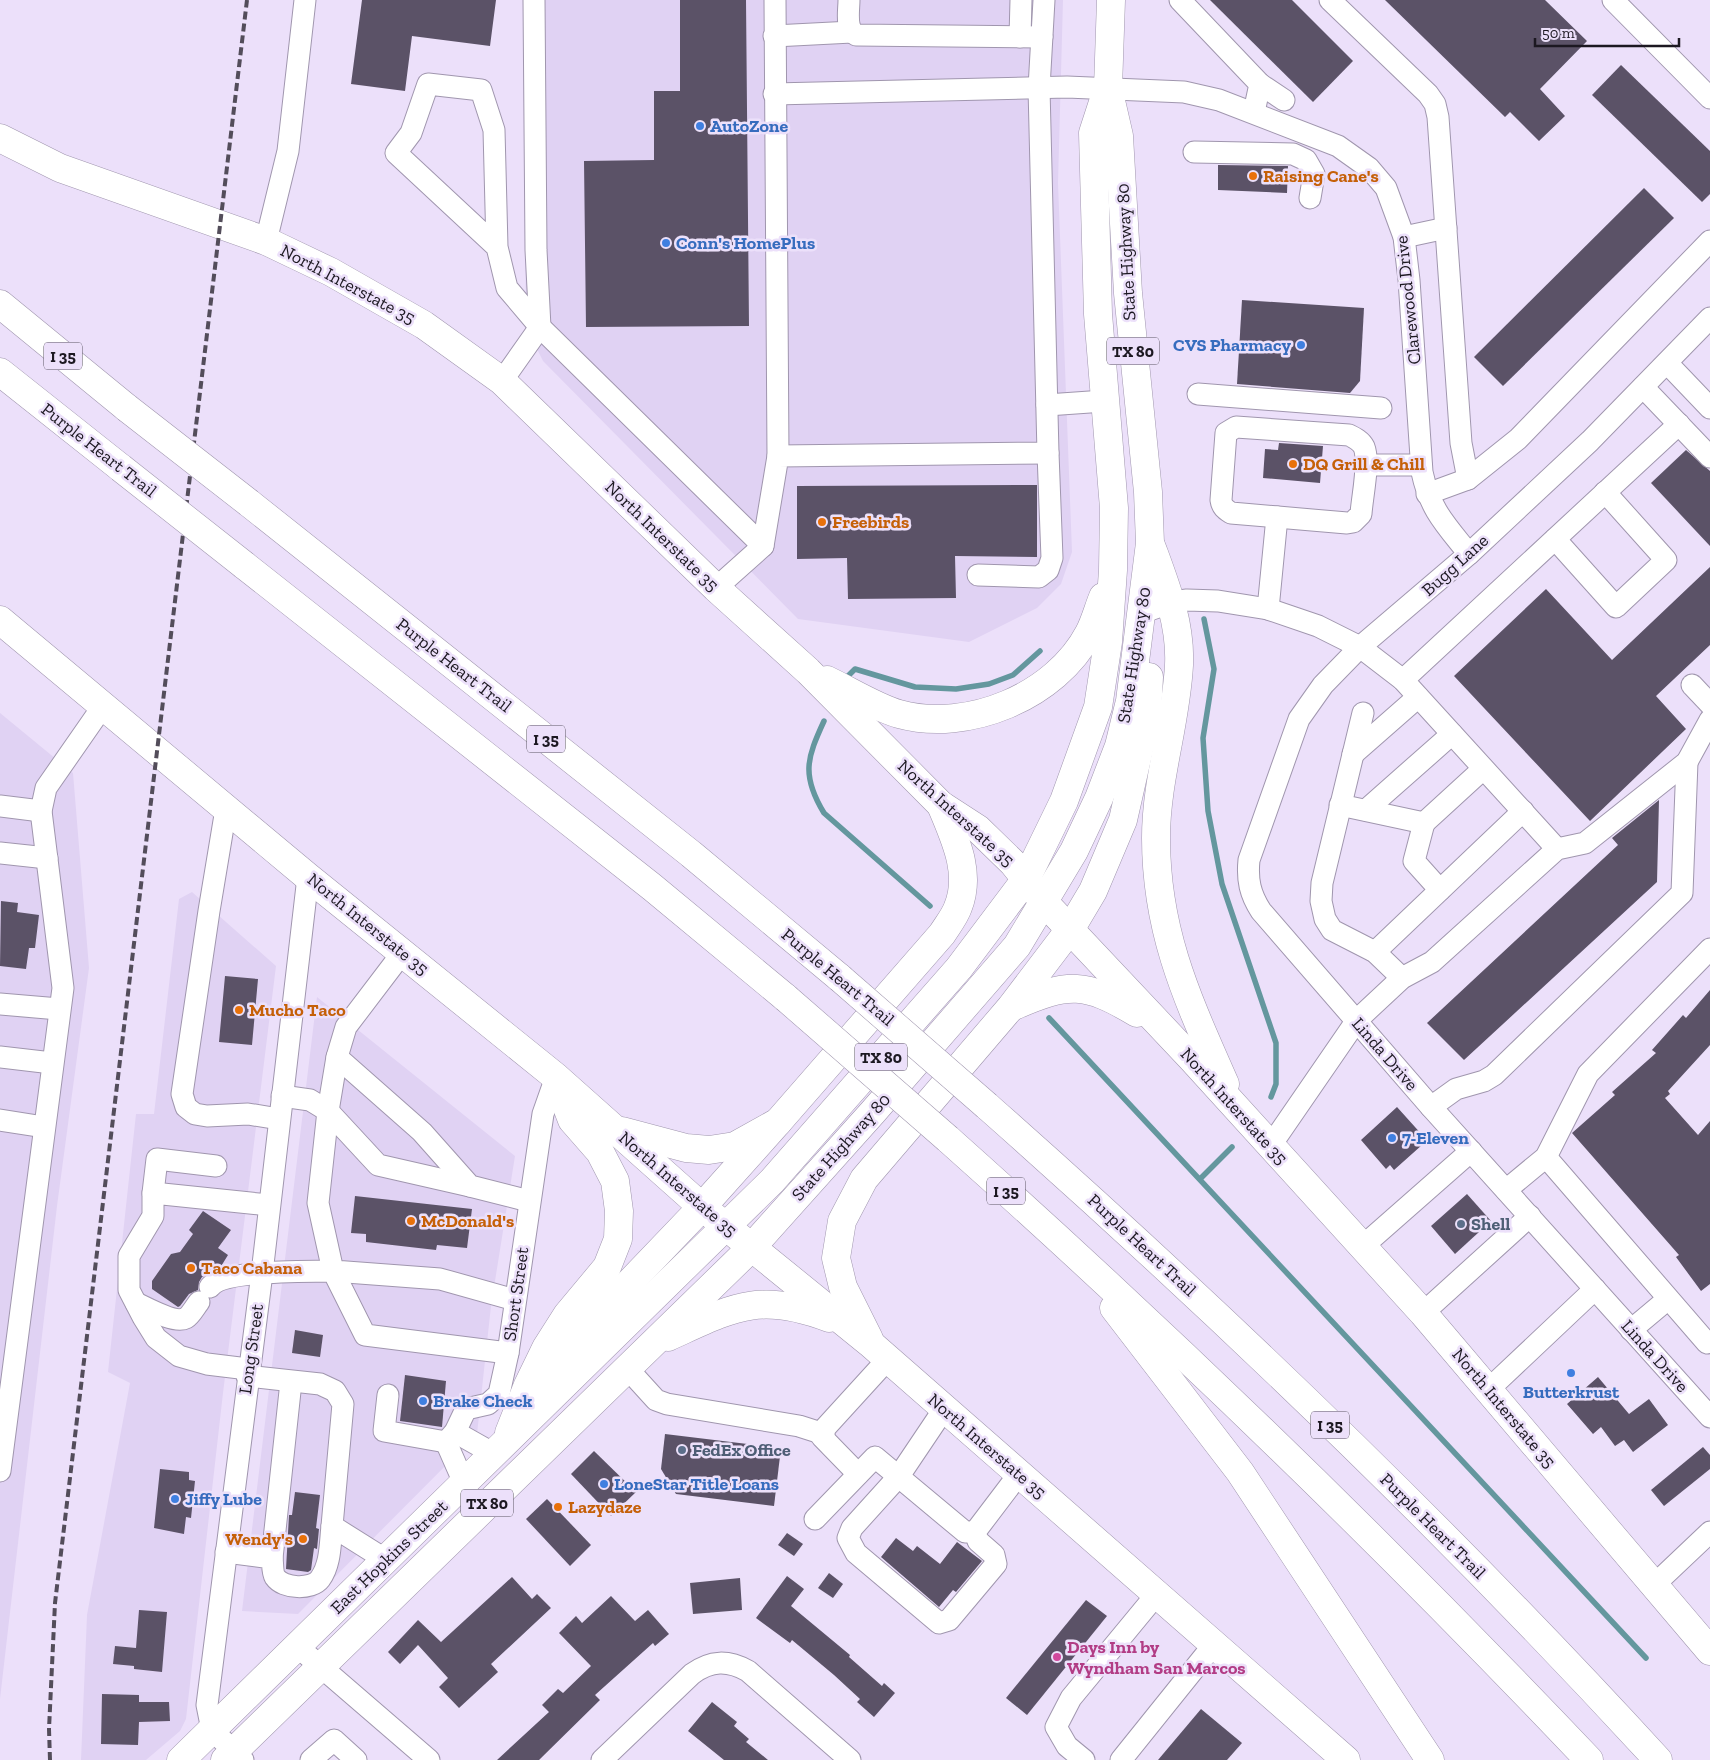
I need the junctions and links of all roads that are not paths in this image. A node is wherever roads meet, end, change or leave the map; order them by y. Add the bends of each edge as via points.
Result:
1 (304, 0) edge
2 (534, 0) edge
3 (775, 0) edge
4 (849, 0) edge
5 (1021, 0) edge
6 (1044, 0) edge
7 (1111, 0) edge
8 (1180, 0) edge
9 (1330, 0) edge
10 (1613, 0) edge
11 (852, 32) junction
12 (774, 36) junction
13 (1020, 37) junction
14 (1042, 37) junction
15 (1260, 84) junction
16 (1039, 88) junction
17 (1108, 88) junction
18 (774, 94) junction
19 (1710, 98) edge
20 (1284, 100) dead end
21 (1254, 112) junction
22 (0, 138) edge
23 (1194, 152) dead end
24 (1310, 198) dead end
25 (1446, 228) junction
26 (1404, 237) junction
27 (266, 241) junction
28 (1710, 241) edge
29 (497, 247) junction
30 (0, 304) edge
31 (1098, 314) junction
32 (1710, 318) edge
33 (540, 327) junction
34 (1667, 363) junction
35 (0, 372) edge
36 (502, 381) junction
37 (1643, 388) junction
38 (1198, 394) dead end
39 (1104, 401) junction
40 (1047, 405) junction
41 (1381, 408) dead end
42 (1710, 408) edge
43 (1678, 424) junction
44 (1048, 452) junction
45 (778, 456) junction
46 (1710, 457) edge
47 (1365, 465) junction
48 (1421, 465) junction
49 (1468, 479) junction
50 (1606, 492) junction
51 (1426, 494) junction
52 (1277, 517) junction
53 (1555, 539) junction
54 (1150, 543) junction
55 (763, 546) junction
56 (1469, 554) junction
57 (1113, 570) junction
58 (978, 575) dead end
59 (716, 588) junction
60 (1172, 602) junction
61 (1268, 609) junction
62 (1141, 614) junction
63 (0, 620) edge
64 (1360, 647) junction
65 (808, 671) junction
66 (1403, 680) junction
67 (1692, 685) dead end
68 (1418, 697) junction
69 (1710, 704) edge
70 (103, 706) junction
71 (1363, 713) dead end
72 (1710, 720) edge
73 (1452, 734) junction
74 (1352, 754) junction
75 (1687, 762) junction
76 (1483, 769) junction
77 (941, 805) junction
78 (1340, 805) junction
79 (0, 806) edge
80 (226, 809) junction
81 (1366, 810) junction
82 (41, 811) junction
83 (1522, 811) junction
84 (1424, 823) junction
85 (1557, 849) junction
86 (0, 854) edge
87 (47, 858) junction
88 (308, 877) junction
89 (1026, 879) junction
90 (1440, 890) junction
91 (1044, 902) junction
92 (1071, 928) junction
93 (1710, 949) edge
94 (402, 952) junction
95 (1374, 952) junction
96 (1402, 978) junction
97 (0, 1004) edge
98 (1012, 1007) junction
99 (59, 1009) junction
100 (1357, 1020) junction
101 (1162, 1028) junction
102 (337, 1057) junction
103 (0, 1061) edge
104 (52, 1063) junction
105 (556, 1077) junction
106 (282, 1096) junction
107 (1234, 1104) junction
108 (1431, 1107) junction
109 (328, 1111) junction
110 (279, 1119) junction
111 (0, 1120) edge
112 (778, 1122) junction
113 (44, 1128) junction
114 (616, 1129) junction
115 (1271, 1145) junction
116 (1471, 1151) junction
117 (1546, 1157) junction
118 (216, 1166) dead end
119 (470, 1186) junction
120 (1506, 1190) junction
121 (153, 1193) junction
122 (529, 1201) junction
123 (269, 1205) junction
124 (702, 1207) junction
125 (1530, 1216) junction
126 (725, 1226) junction
127 (1064, 1243) junction
128 (1363, 1246) junction
129 (751, 1248) junction
130 (333, 1271) junction
131 (262, 1273) junction
132 (1595, 1289) junction
133 (1668, 1299) junction
134 (515, 1300) junction
135 (136, 1304) junction
136 (1423, 1313) junction
137 (848, 1326) junction
138 (1631, 1330) junction
139 (1710, 1340) edge
140 (648, 1346) junction
141 (508, 1353) junction
142 (880, 1353) junction
143 (626, 1367) junction
144 (248, 1372) junction
145 (290, 1382) junction
146 (1489, 1389) junction
147 (388, 1395) dead end
148 (553, 1396) junction
149 (944, 1409) junction
150 (1707, 1409) edge
151 (824, 1434) junction
152 (451, 1437) junction
153 (500, 1448) junction
154 (0, 1470) edge
155 (858, 1474) junction
156 (1020, 1474) junction
157 (898, 1476) junction
158 (464, 1483) junction
159 (815, 1519) dead end
160 (332, 1526) junction
161 (976, 1532) junction
162 (1710, 1532) edge
163 (226, 1552) junction
164 (272, 1558) junction
165 (386, 1560) junction
166 (1653, 1586) junction
167 (394, 1594) junction
168 (1156, 1594) junction
169 (1707, 1640) edge
170 (1215, 1644) junction
171 (298, 1647) junction
172 (321, 1666) junction
173 (212, 1730) junction
174 (234, 1757) edge
175 (181, 1760) edge
176 (311, 1760) edge
177 (356, 1760) edge
178 (429, 1760) edge
179 (602, 1760) edge
180 (850, 1760) edge
181 (1084, 1760) edge
182 (1121, 1760) edge
183 (1346, 1760) edge
184 (1430, 1760) edge
185 (1589, 1760) edge
186 (1658, 1760) edge

1 - 27 street via 288,151
2 - 33 street via 536,250
3 - 12 street
4 - 11 street via 849,27
5 - 13 street
6 - 14 street
7 - 17 main road, State Highway 80 / TX 80
8 - 15 street
9 - 25 street via 1436,104
10 - 19 street
11 - 12 street
11 - 13 street via 863,36
12 - 18 street
13 - 14 street
14 - 16 street
15 - 20 street
15 - 21 street
16 - 17 street, Clarewood Drive
16 - 18 street, Clarewood Drive
16 - 40 street
17 - 21 street, Clarewood Drive via 1184,92
17 - 31 main road, State Highway 80 / TX 80 via 1094,133
17 - 54 main road, State Highway 80 / TX 80 via 1119,136 1128,293
18 - 45 street
21 - 26 street, Clarewood Drive via 1338,146 1369,168 1386,188
22 - 27 main road, North Interstate 35 via 60,168
23 - 24 street via 1293,154 1306,160 1314,174
25 - 26 street
25 - 49 street via 1461,442
26 - 48 street, Clarewood Drive
27 - 36 main road, North Interstate 35 via 331,272 424,325
28 - 49 street via 1518,439
29 - 29 street via 396,153 411,133 428,84 481,90 494,130
29 - 33 street via 508,288
30 - 186 main road, Purple Heart Trail / I 35, bridge via 691,854 987,1106 1168,1268 1368,1461 1492,1584
31 - 39 main road, State Highway 80 / TX 80
31 - 62 main road via 1113,350 1129,560
32 - 34 street, Bugg Lane
33 - 36 street
33 - 55 street
34 - 37 street, Bugg Lane
34 - 42 street
35 - 127 main road, Purple Heart Trail / I 35, bridge via 652,887 786,998
36 - 59 main road, North Interstate 35
37 - 43 street
37 - 56 street, Bugg Lane
38 - 41 street
39 - 40 street
39 - 57 main road, State Highway 80 / TX 80 via 1114,508
40 - 44 street
43 - 46 street
43 - 50 street
44 - 45 street
44 - 58 street via 1052,558 1048,570 1039,577
45 - 55 street
47 - 48 street
47 - 52 street via 1361,514 1353,522
47 - 52 street via 1362,443 1349,435 1236,427 1226,433 1222,506 1231,513
48 - 51 street, Clarewood Drive
49 - 51 street
50 - 53 street
50 - 53 street via 1666,560 1616,606
51 - 56 street, Clarewood Drive via 1435,511
52 - 61 street
53 - 66 street
54 - 60 main road
54 - 62 main road, State Highway 80 / TX 80
55 - 59 street
56 - 64 street, Bugg Lane
57 - 65 main road via 1089,633 1068,663 1041,687 1016,701 977,715 932,719 898,714
57 - 89 main road, State Highway 80 / TX 80 via 1108,642 1098,708 1064,801
59 - 65 main road, North Interstate 35
60 - 61 street via 1209,600
60 - 62 street
60 - 107 main road via 1179,664 1157,803 1160,902 1169,946 1188,999
61 - 64 street via 1318,626
62 - 91 main road, State Highway 80 / TX 80 via 1130,701 1119,746 1074,851
62 - 92 main road via 1150,680 1138,758 1123,820 1107,862
63 - 70 main road, North Interstate 35
64 - 66 street
64 - 100 street, Linda Drive via 1323,685 1299,719 1249,860 1248,878 1252,897 1261,912
65 - 77 main road, North Interstate 35
66 - 68 street
67 - 69 street
68 - 73 street
68 - 74 street
70 - 80 main road, North Interstate 35
70 - 82 street via 46,788
71 - 74 street
72 - 75 street
73 - 76 street
73 - 81 street
74 - 78 street
75 - 85 street via 1585,843
75 - 108 street via 1682,893 1494,1075 1456,1089
76 - 83 street
76 - 84 street
77 - 89 main road, North Interstate 35 via 978,829
77 - 112 main road via 961,856 963,878 958,907 942,934
78 - 81 street
78 - 95 street via 1322,883 1325,919 1332,930
79 - 82 street
80 - 88 main road, North Interstate 35
80 - 110 street via 182,1094 186,1108 194,1114 248,1114
81 - 84 street
82 - 87 street
83 - 85 street
83 - 90 street
84 - 90 street via 1414,861
85 - 96 street via 1432,962
86 - 87 street
87 - 99 street via 63,988
88 - 94 main road, North Interstate 35
88 - 106 street, Long Street
89 - 91 main road, North Interstate 35
89 - 126 main road, State Highway 80 / TX 80 via 959,968 772,1181
90 - 95 street
91 - 92 main road, North Interstate 35
91 - 129 main road, State Highway 80 / TX 80 via 1017,946
92 - 98 main road
92 - 101 main road, North Interstate 35
93 - 117 street via 1588,1074
94 - 102 street via 346,1027
94 - 105 main road, North Interstate 35
95 - 96 street
96 - 100 street
97 - 99 street
98 - 101 main road via 1046,992 1077,988 1108,996
98 - 142 main road via 864,1179 842,1222 836,1258 843,1287
99 - 104 street
100 - 108 street, Linda Drive
100 - 115 street
101 - 107 main road, North Interstate 35
102 - 109 street
102 - 119 street via 422,1132
103 - 104 street
104 - 113 street
105 - 114 main road, North Interstate 35
105 - 122 street, Short Street via 542,1114
105 - 153 main road via 572,1120 600,1152 615,1181 618,1239 607,1267 567,1315 546,1348
106 - 109 street via 310,1100
106 - 110 street, Long Street
107 - 115 main road, North Interstate 35
108 - 116 street, Linda Drive
109 - 119 street via 378,1165
109 - 130 street via 318,1203
110 - 123 street, Long Street
111 - 113 street
112 - 114 main road via 735,1146 709,1150 686,1148
112 - 124 main road
113 - 154 street
114 - 124 main road, North Interstate 35
115 - 128 main road, North Interstate 35
116 - 120 street, Linda Drive
116 - 128 street
117 - 120 street
117 - 133 street
118 - 121 street via 157,1160
119 - 122 street
120 - 125 street, Linda Drive
121 - 123 street
121 - 135 street via 153,1216 130,1256 130,1290
122 - 134 street, Short Street
123 - 131 street, Long Street
124 - 126 main road, North Interstate 35
124 - 148 main road via 591,1323 566,1359
125 - 132 street, Linda Drive
125 - 136 street
126 - 129 main road, North Interstate 35
126 - 148 main road, East Hopkins Street / TX 80
127 - 184 main road via 1240,1472
127 - 185 main road, Purple Heart Trail / I 35 via 1371,1534
128 - 136 main road, North Interstate 35
129 - 137 main road, North Interstate 35
129 - 140 main road, East Hopkins Street / TX 80
130 - 131 street
130 - 134 street via 440,1279
130 - 141 street via 365,1335
131 - 135 street via 214,1282 187,1317 180,1320
131 - 144 street, Long Street
132 - 138 street, Linda Drive
132 - 146 street
133 - 138 street
133 - 139 street via 1707,1344
134 - 141 street, Short Street
135 - 144 street via 156,1338 179,1356
136 - 146 main road, North Interstate 35
137 - 140 main road via 803,1308 780,1304 751,1305 726,1310
137 - 142 main road, North Interstate 35
138 - 150 street, Linda Drive
140 - 143 main road, East Hopkins Street / TX 80
141 - 152 street, Short Street via 498,1394 488,1404 466,1409
142 - 149 main road, North Interstate 35
142 - 151 street via 825,1428
143 - 151 street via 656,1400 667,1404 799,1426
143 - 167 main road, East Hopkins Street / TX 80
144 - 145 street
144 - 163 street, Long Street
145 - 160 street via 320,1384 334,1391 344,1404
145 - 164 street
146 - 166 main road, North Interstate 35
147 - 152 street via 384,1431
148 - 153 main road, East Hopkins Street / TX 80
148 - 167 main road via 511,1459 422,1547
149 - 156 main road, North Interstate 35
149 - 157 street
151 - 155 street via 822,1437
152 - 153 street
152 - 158 street
153 - 158 main road, East Hopkins Street / TX 80
155 - 157 street via 875,1457
155 - 159 street
156 - 161 street
156 - 168 main road, North Interstate 35
157 - 161 street via 965,1532
157 - 161 street via 852,1528 848,1538 856,1553 939,1623 949,1620 996,1564 994,1555 978,1541
158 - 165 main road, East Hopkins Street / TX 80
160 - 164 street via 328,1563 314,1583 299,1586 282,1583 274,1576
160 - 165 street
162 - 166 street
163 - 164 street
163 - 173 street, Long Street via 207,1705
165 - 171 main road, East Hopkins Street / TX 80
166 - 169 main road, North Interstate 35
167 - 172 main road, East Hopkins Street / TX 80
168 - 170 main road, North Interstate 35
168 - 181 street via 1071,1698 1056,1727 1067,1746
170 - 182 street
170 - 183 main road, North Interstate 35
171 - 172 street
171 - 173 main road, East Hopkins Street / TX 80
172 - 174 main road, East Hopkins Street / TX 80
172 - 178 street
173 - 174 street
173 - 175 main road, East Hopkins Street / TX 80
176 - 177 street via 336,1740
179 - 180 street via 692,1674 704,1665 721,1662 736,1664 748,1671

